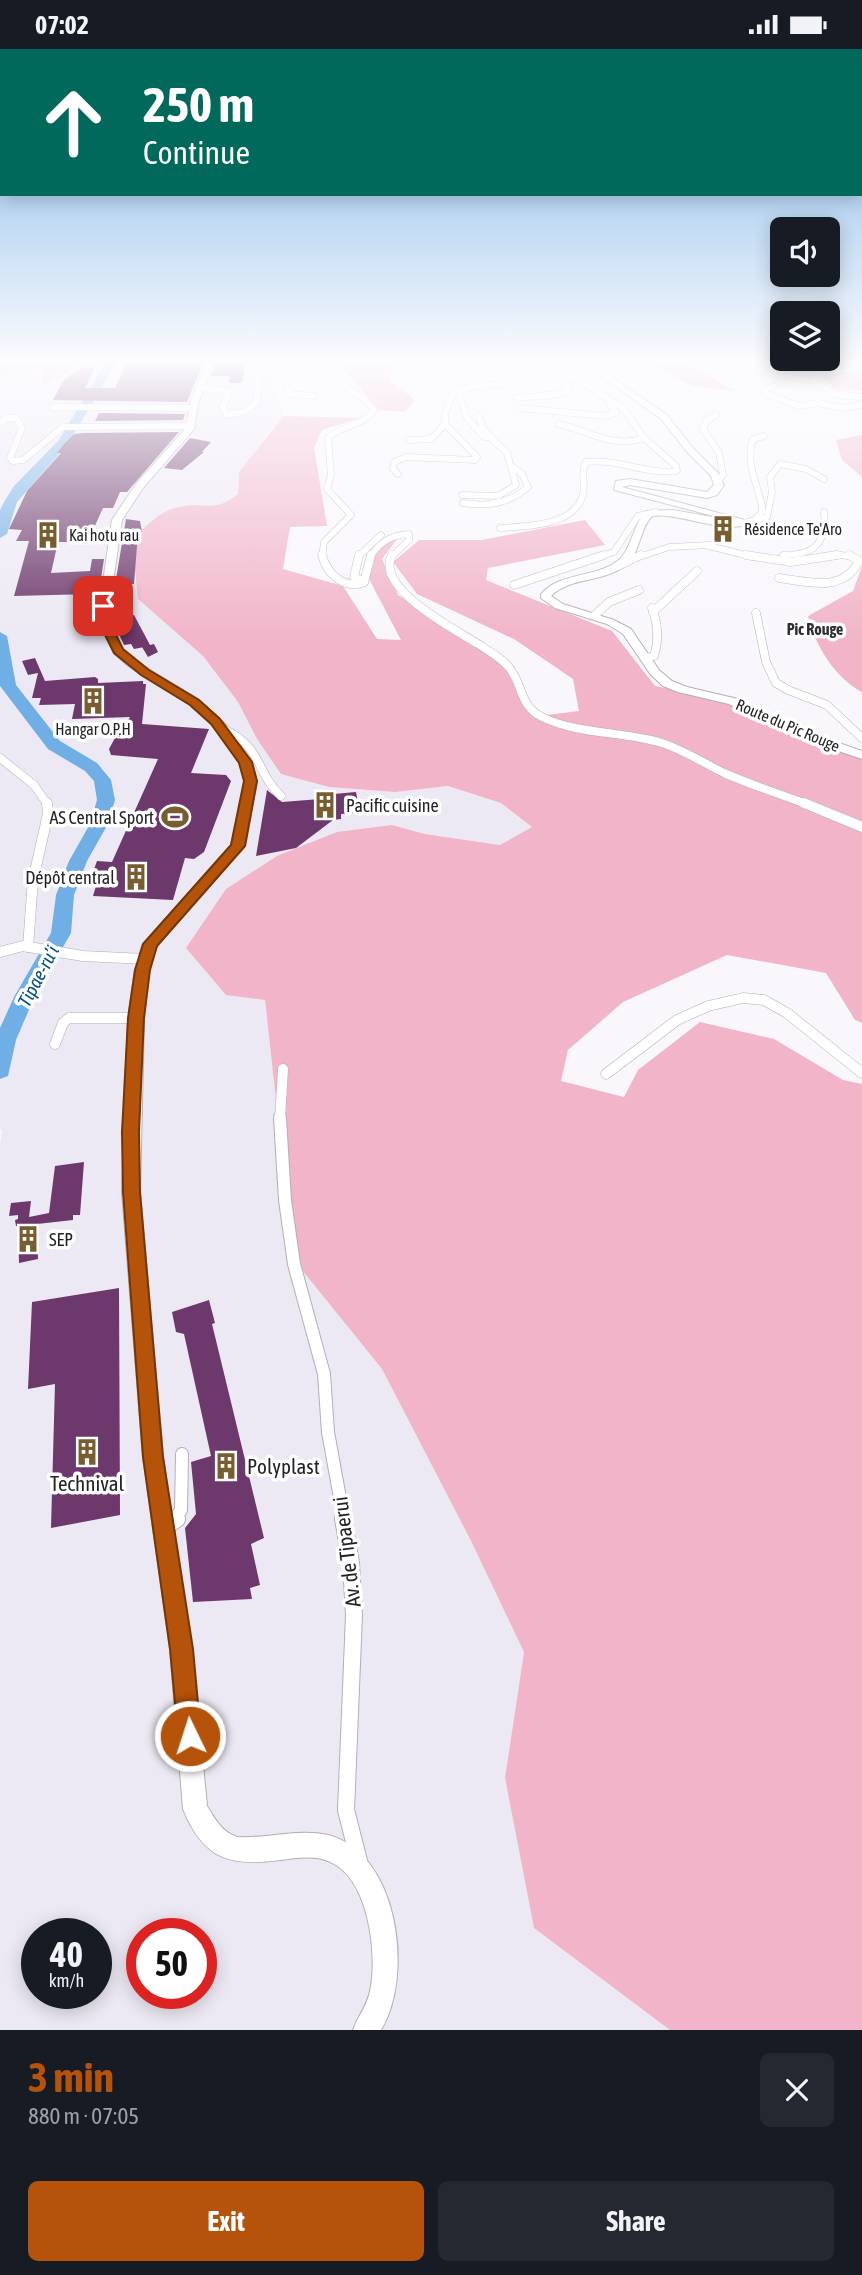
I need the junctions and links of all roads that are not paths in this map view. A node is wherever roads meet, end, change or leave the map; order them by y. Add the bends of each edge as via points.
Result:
1 (12, 454) edge
2 (29, 454) edge
3 (168, 454) edge
4 (329, 454) edge
5 (475, 454) edge
6 (508, 454) edge
7 (663, 454) edge
8 (696, 454) edge
9 (717, 454) edge
10 (748, 454) edge
11 (511, 466) junction
12 (398, 474) dead end
13 (824, 479) dead end
14 (718, 480) junction
15 (462, 495) dead end
16 (463, 503) dead end
17 (656, 512) junction
18 (824, 512) dead end
19 (750, 521) junction
20 (500, 528) dead end
21 (381, 535) dead end
22 (705, 545) junction
23 (618, 566) junction
24 (697, 571) dead end
25 (779, 578) dead end
26 (364, 582) junction
27 (514, 585) dead end
28 (639, 590) dead end
29 (756, 613) dead end
30 (596, 615) junction
31 (648, 658) junction
32 (222, 728) junction
33 (862, 738) edge
34 (862, 755) edge
35 (0, 758) edge
36 (281, 796) dead end
37 (862, 828) edge
38 (32, 948) junction
39 (0, 952) edge
40 (145, 959) junction
41 (136, 1018) junction
42 (55, 1044) dead end
43 (283, 1069) dead end
44 (862, 1073) edge
45 (606, 1074) dead end
46 (182, 1454) dead end
47 (163, 1528) junction
48 (361, 1871) junction
49 (366, 2030) edge

1 - 2 street via 13,461
3 - 32 main road via 117,520 103,616 118,651 194,702
4 - 26 street via 327,488 351,515 324,543 322,557 345,585
5 - 12 street via 475,460 405,457 394,462
6 - 11 street
7 - 20 street via 677,471 661,473 609,461 586,462 584,493 575,511 563,520
8 - 14 main road
9 - 14 street via 723,475
10 - 19 street via 762,506 759,516
11 - 15 street via 516,485 511,490 490,496
11 - 16 street via 526,479 528,487 522,493 495,504
13 - 19 street via 806,469 780,464 770,477 767,517
14 - 19 main road via 715,492 707,495 630,482 617,488
17 - 19 main road
17 - 23 main road via 639,523 633,552
17 - 27 street via 638,516 614,552
18 - 22 street via 825,531 818,545 793,556
21 - 26 street via 358,556 354,577
22 - 23 street via 670,546
22 - 25 street via 791,562 846,554 859,561 849,577 835,584
23 - 30 main road, Route du Pic Rouge via 547,591 545,596 553,604
24 - 31 street via 652,609 656,652
26 - 37 street via 367,559 374,550 392,537 408,534 409,540 389,561 397,584 430,614 507,664 524,704 535,714 563,724 661,742 729,775 814,804
28 - 30 street via 615,599
29 - 33 street via 775,681 821,702
30 - 31 main road, Route du Pic Rouge via 634,636
31 - 34 main road, Route du Pic Rouge via 662,680 676,687 749,706 802,734
32 - 36 street via 251,745 273,790
32 - 40 main road via 250,772 238,846 164,926
35 - 38 street via 34,785 49,806 35,870
38 - 39 street
38 - 40 street
40 - 41 main road, Av. de Tipaerui
41 - 42 street via 69,1018
41 - 47 main road, Av. de Tipaerui via 131,1192
43 - 48 street, Av. de Tipaerui via 279,1128 285,1201 294,1264 324,1374 328,1432 351,1563 354,1615 346,1810
44 - 45 street via 772,1004 749,997 724,1001 678,1019
46 - 47 street via 181,1510 178,1518
47 - 48 main road, Av. de Tipaerui via 189,1717 190,1773 195,1809 204,1829 215,1842 231,1849 328,1847 346,1855
48 - 49 main road, Av. de Tipaerui via 382,1922 386,1964 380,2006

